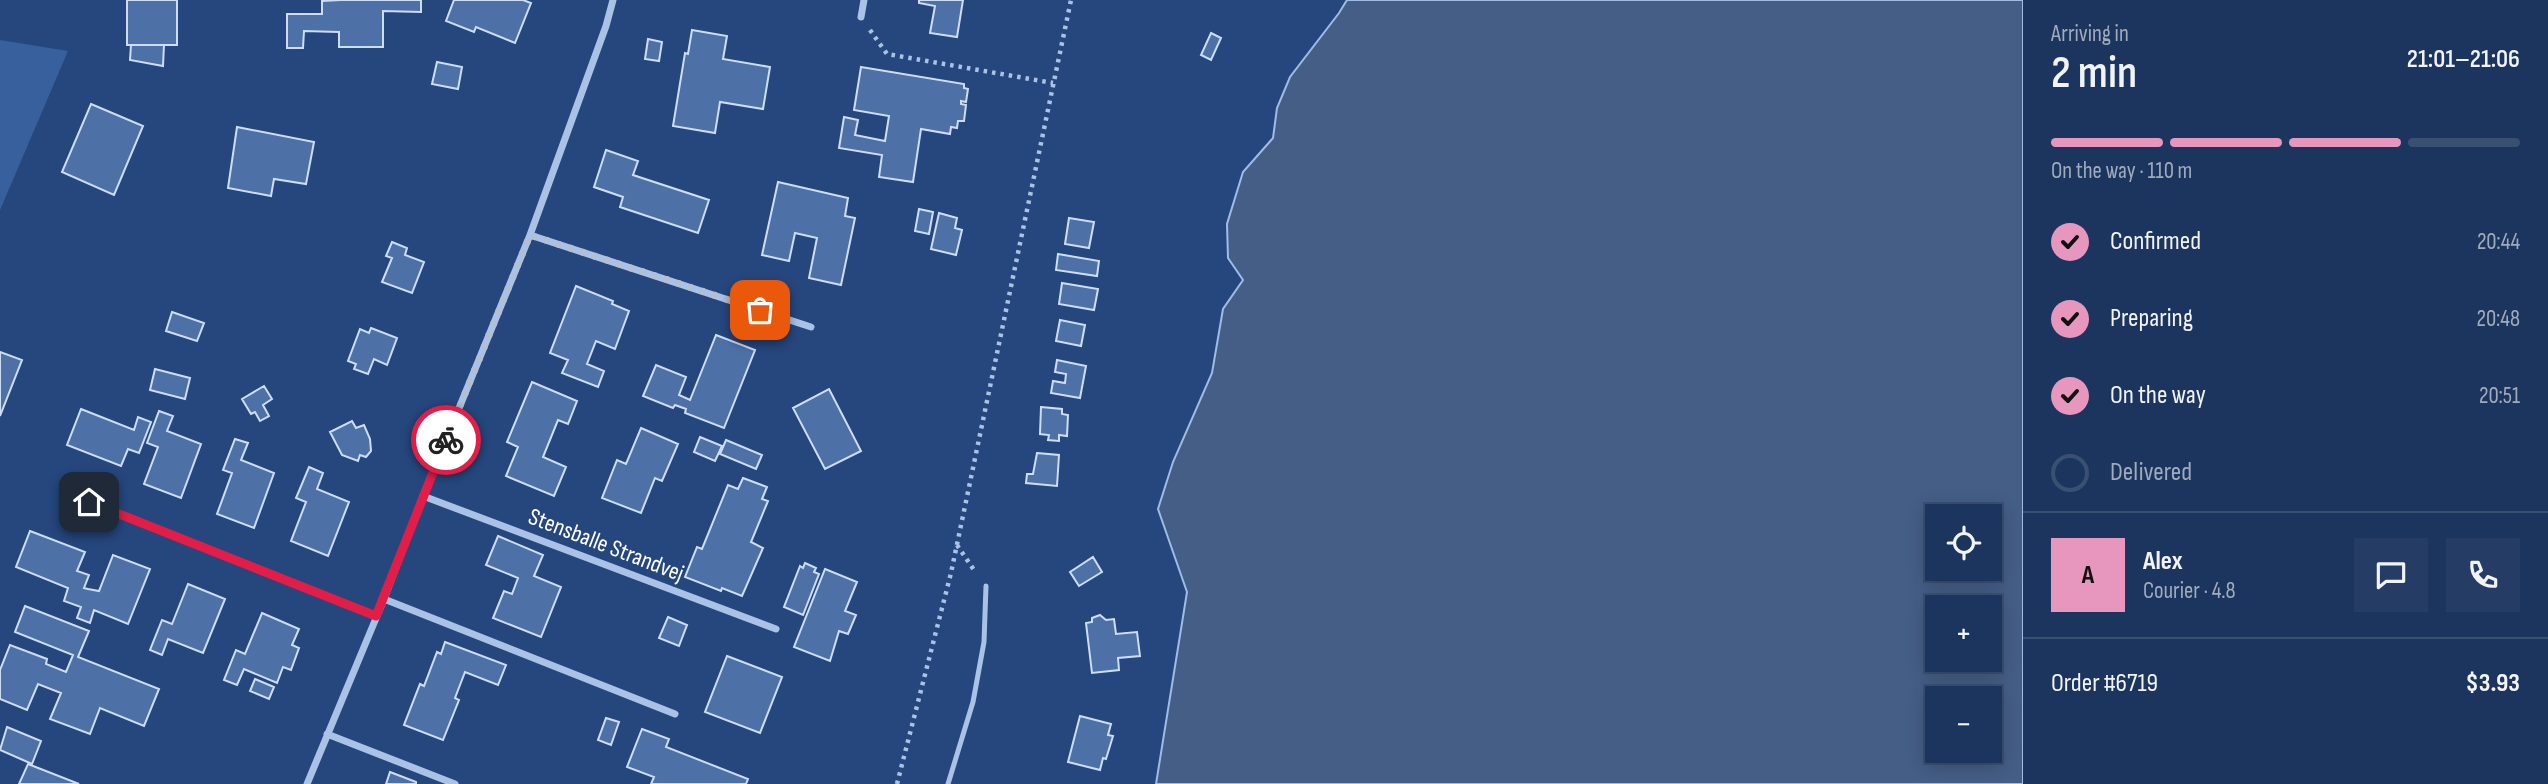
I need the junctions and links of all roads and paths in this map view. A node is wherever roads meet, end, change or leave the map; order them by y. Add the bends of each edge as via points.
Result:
1 (613, 0) edge
2 (864, 0) edge
3 (1071, 0) edge
4 (861, 17) joint
5 (1054, 83) junction
6 (530, 235) junction
7 (811, 327) dead end
8 (423, 496) junction
9 (89, 502) dead end
10 (957, 544) junction
11 (986, 586) joint
12 (384, 599) junction
13 (376, 616) junction
14 (776, 629) dead end
15 (676, 714) dead end
16 (327, 734) junction
17 (307, 784) edge
18 (456, 784) edge
19 (897, 784) edge
20 (948, 784) edge

1 - 6 street
2 - 4 street
3 - 5 path
4 - 5 path via 887,54
5 - 10 path
6 - 7 street
6 - 8 street
8 - 12 street
8 - 14 street, Stensballe Strandvej
9 - 13 street
10 - 11 path
10 - 19 path
11 - 20 lane via 984,642 973,702
12 - 13 street
12 - 15 street
13 - 16 street
16 - 17 street
16 - 18 street

